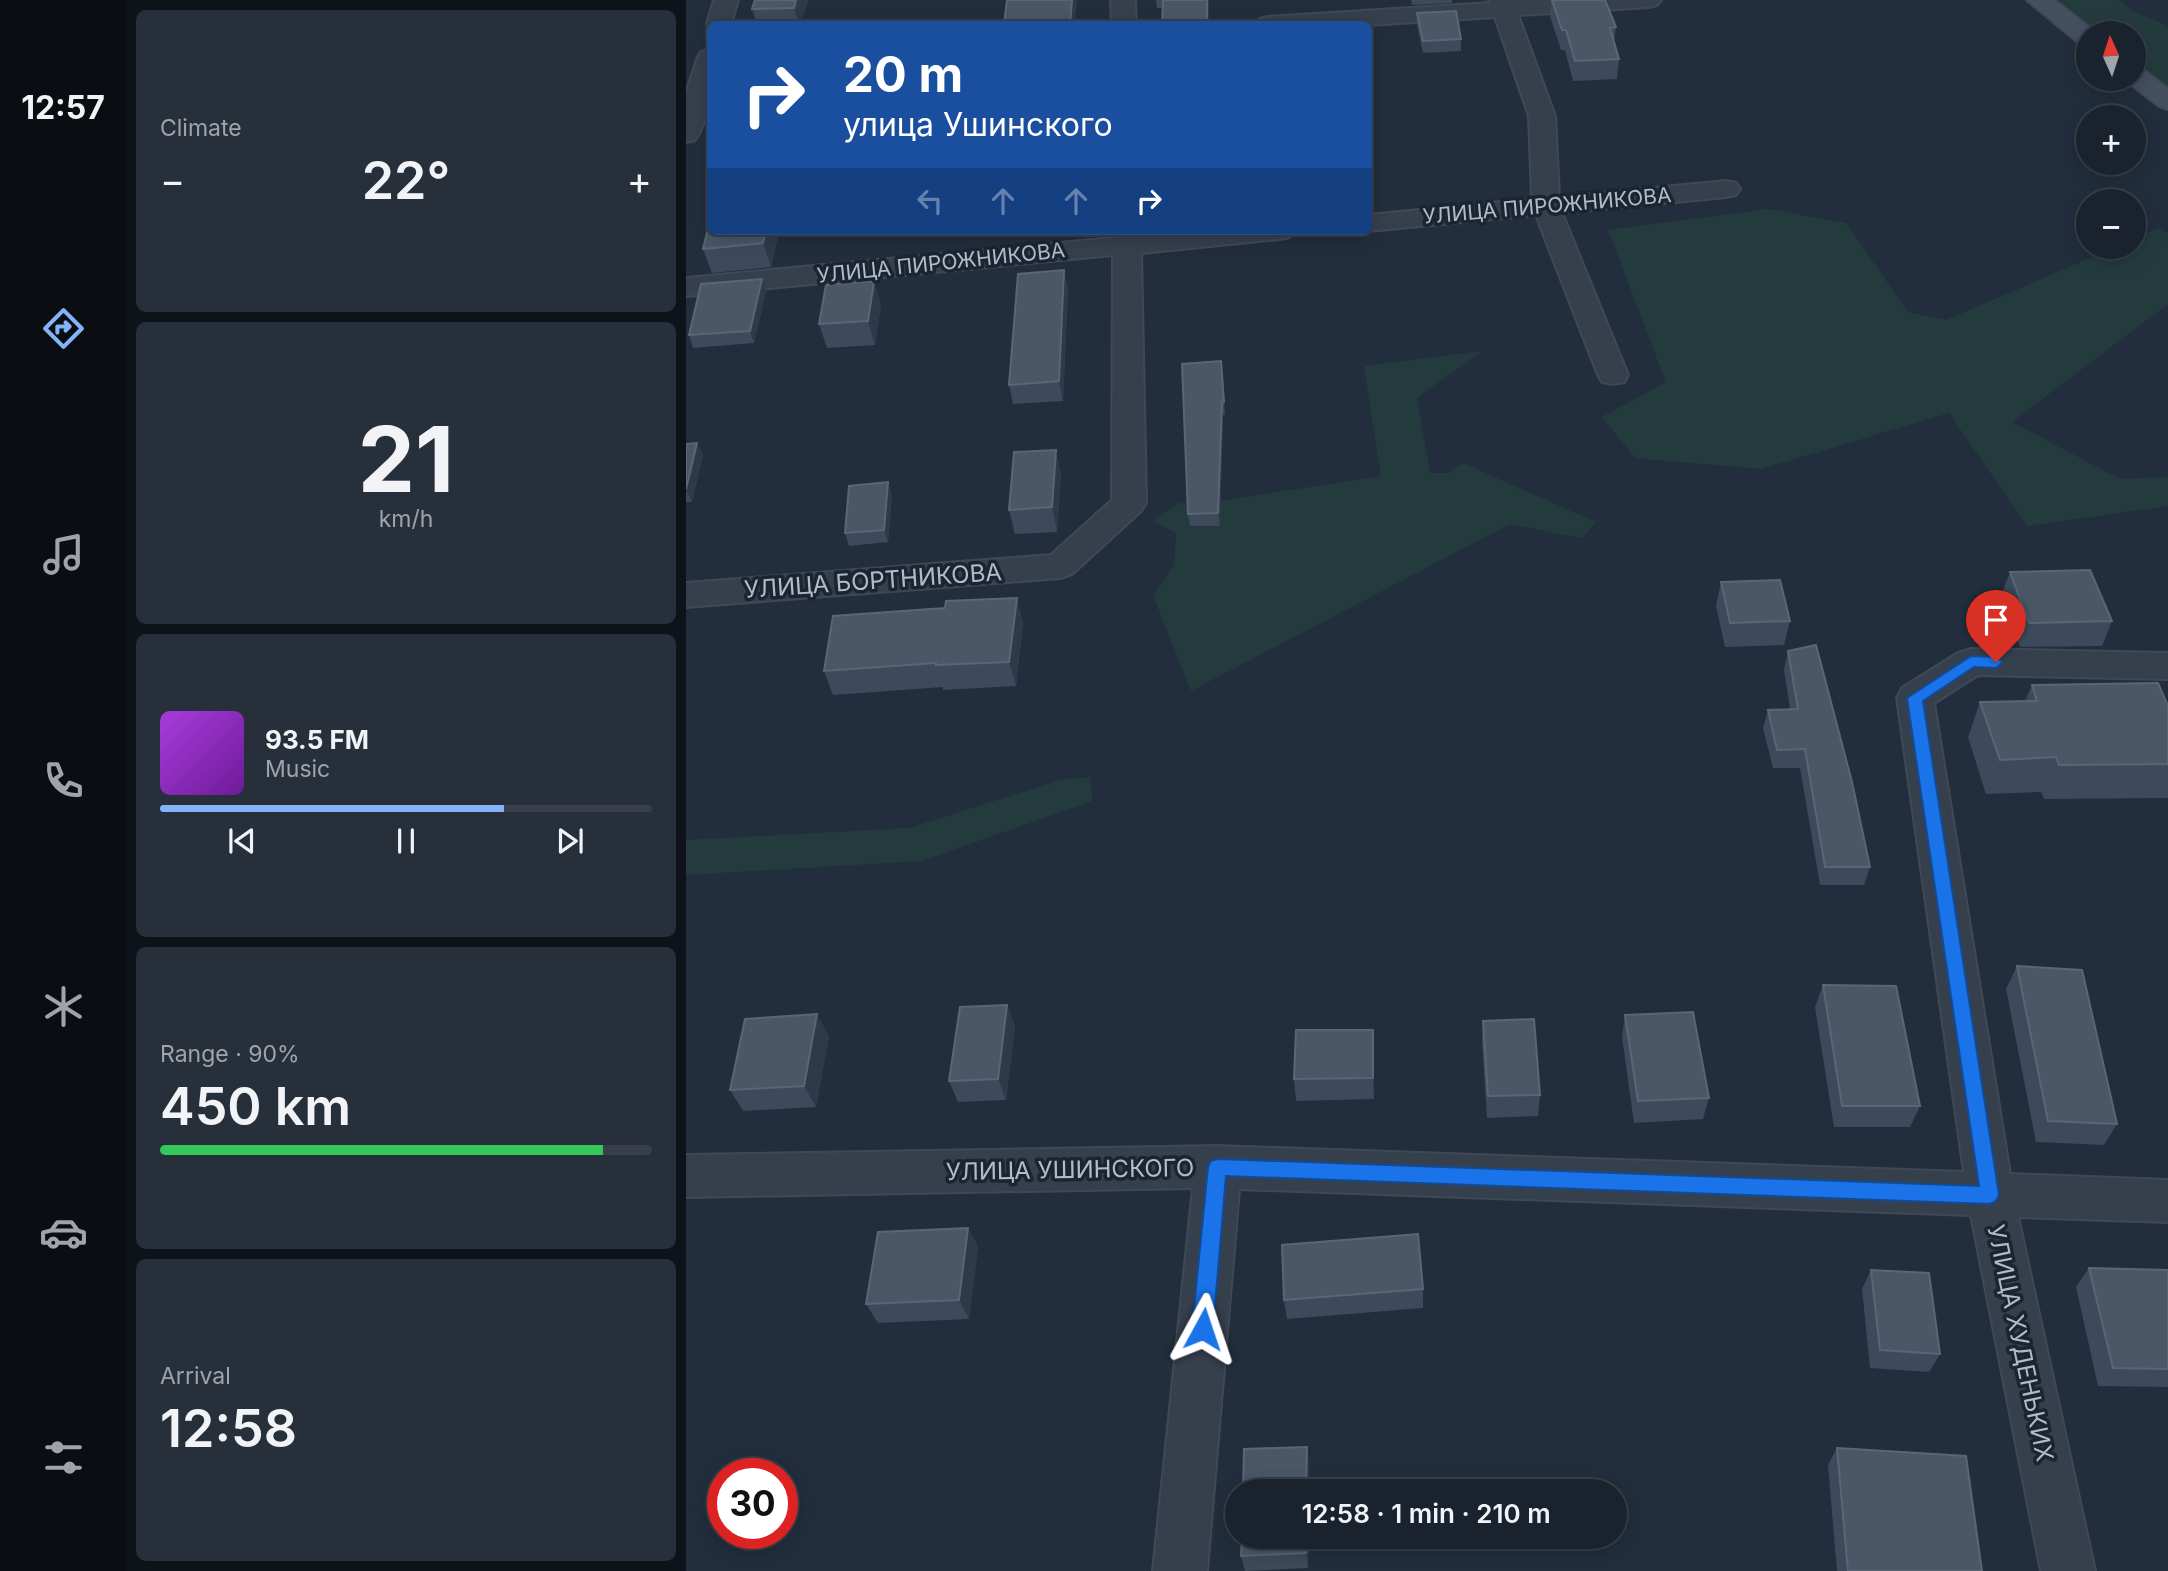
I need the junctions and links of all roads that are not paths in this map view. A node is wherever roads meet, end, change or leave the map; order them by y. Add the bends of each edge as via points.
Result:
1 (726, 0) edge
2 (1123, 0) edge
3 (1649, 0) edge
4 (2039, 0) edge
5 (1502, 5) edge
6 (720, 21) edge
7 (1124, 21) edge
8 (1305, 21) edge
9 (2076, 29) edge
10 (707, 57) edge
11 (686, 59) edge
12 (707, 67) edge
13 (2146, 84) edge
14 (2168, 101) edge
15 (686, 134) edge
16 (1726, 189) dead end
17 (1546, 207) junction
18 (1372, 223) edge
19 (1193, 235) edge
20 (1127, 238) edge
21 (686, 287) edge
22 (1613, 375) dead end
23 (686, 595) edge
24 (2168, 666) edge
25 (1218, 1167) junction
26 (686, 1176) edge
27 (1990, 1195) junction
28 (2168, 1201) edge
29 (1180, 1571) edge
30 (2068, 1571) edge

1 - 6 street
2 - 7 street
3 - 5 street
4 - 9 street
5 - 8 street
5 - 17 street via 1542,116
10 - 11 street
12 - 15 street
13 - 14 street
16 - 17 street, УЛИЦА ПИРОЖНИКОВА
17 - 18 street, УЛИЦА ПИРОЖНИКОВА
17 - 22 street
19 - 20 street, УЛИЦА ПИРОЖНИКОВА
20 - 21 street, УЛИЦА ПИРОЖНИКОВА
20 - 23 street, УЛИЦА БОРТНИКОВА via 1129,503 1060,566
24 - 27 street, УЛИЦА ХУДЕНЬКИХ via 1971,662 1915,698
25 - 26 street, УЛИЦА УШИНСКОГО
25 - 27 street, УЛИЦА УШИНСКОГО
25 - 29 street
27 - 28 street, УЛИЦА УШИНСКОГО
27 - 30 street, УЛИЦА ХУДЕНЬКИХ

